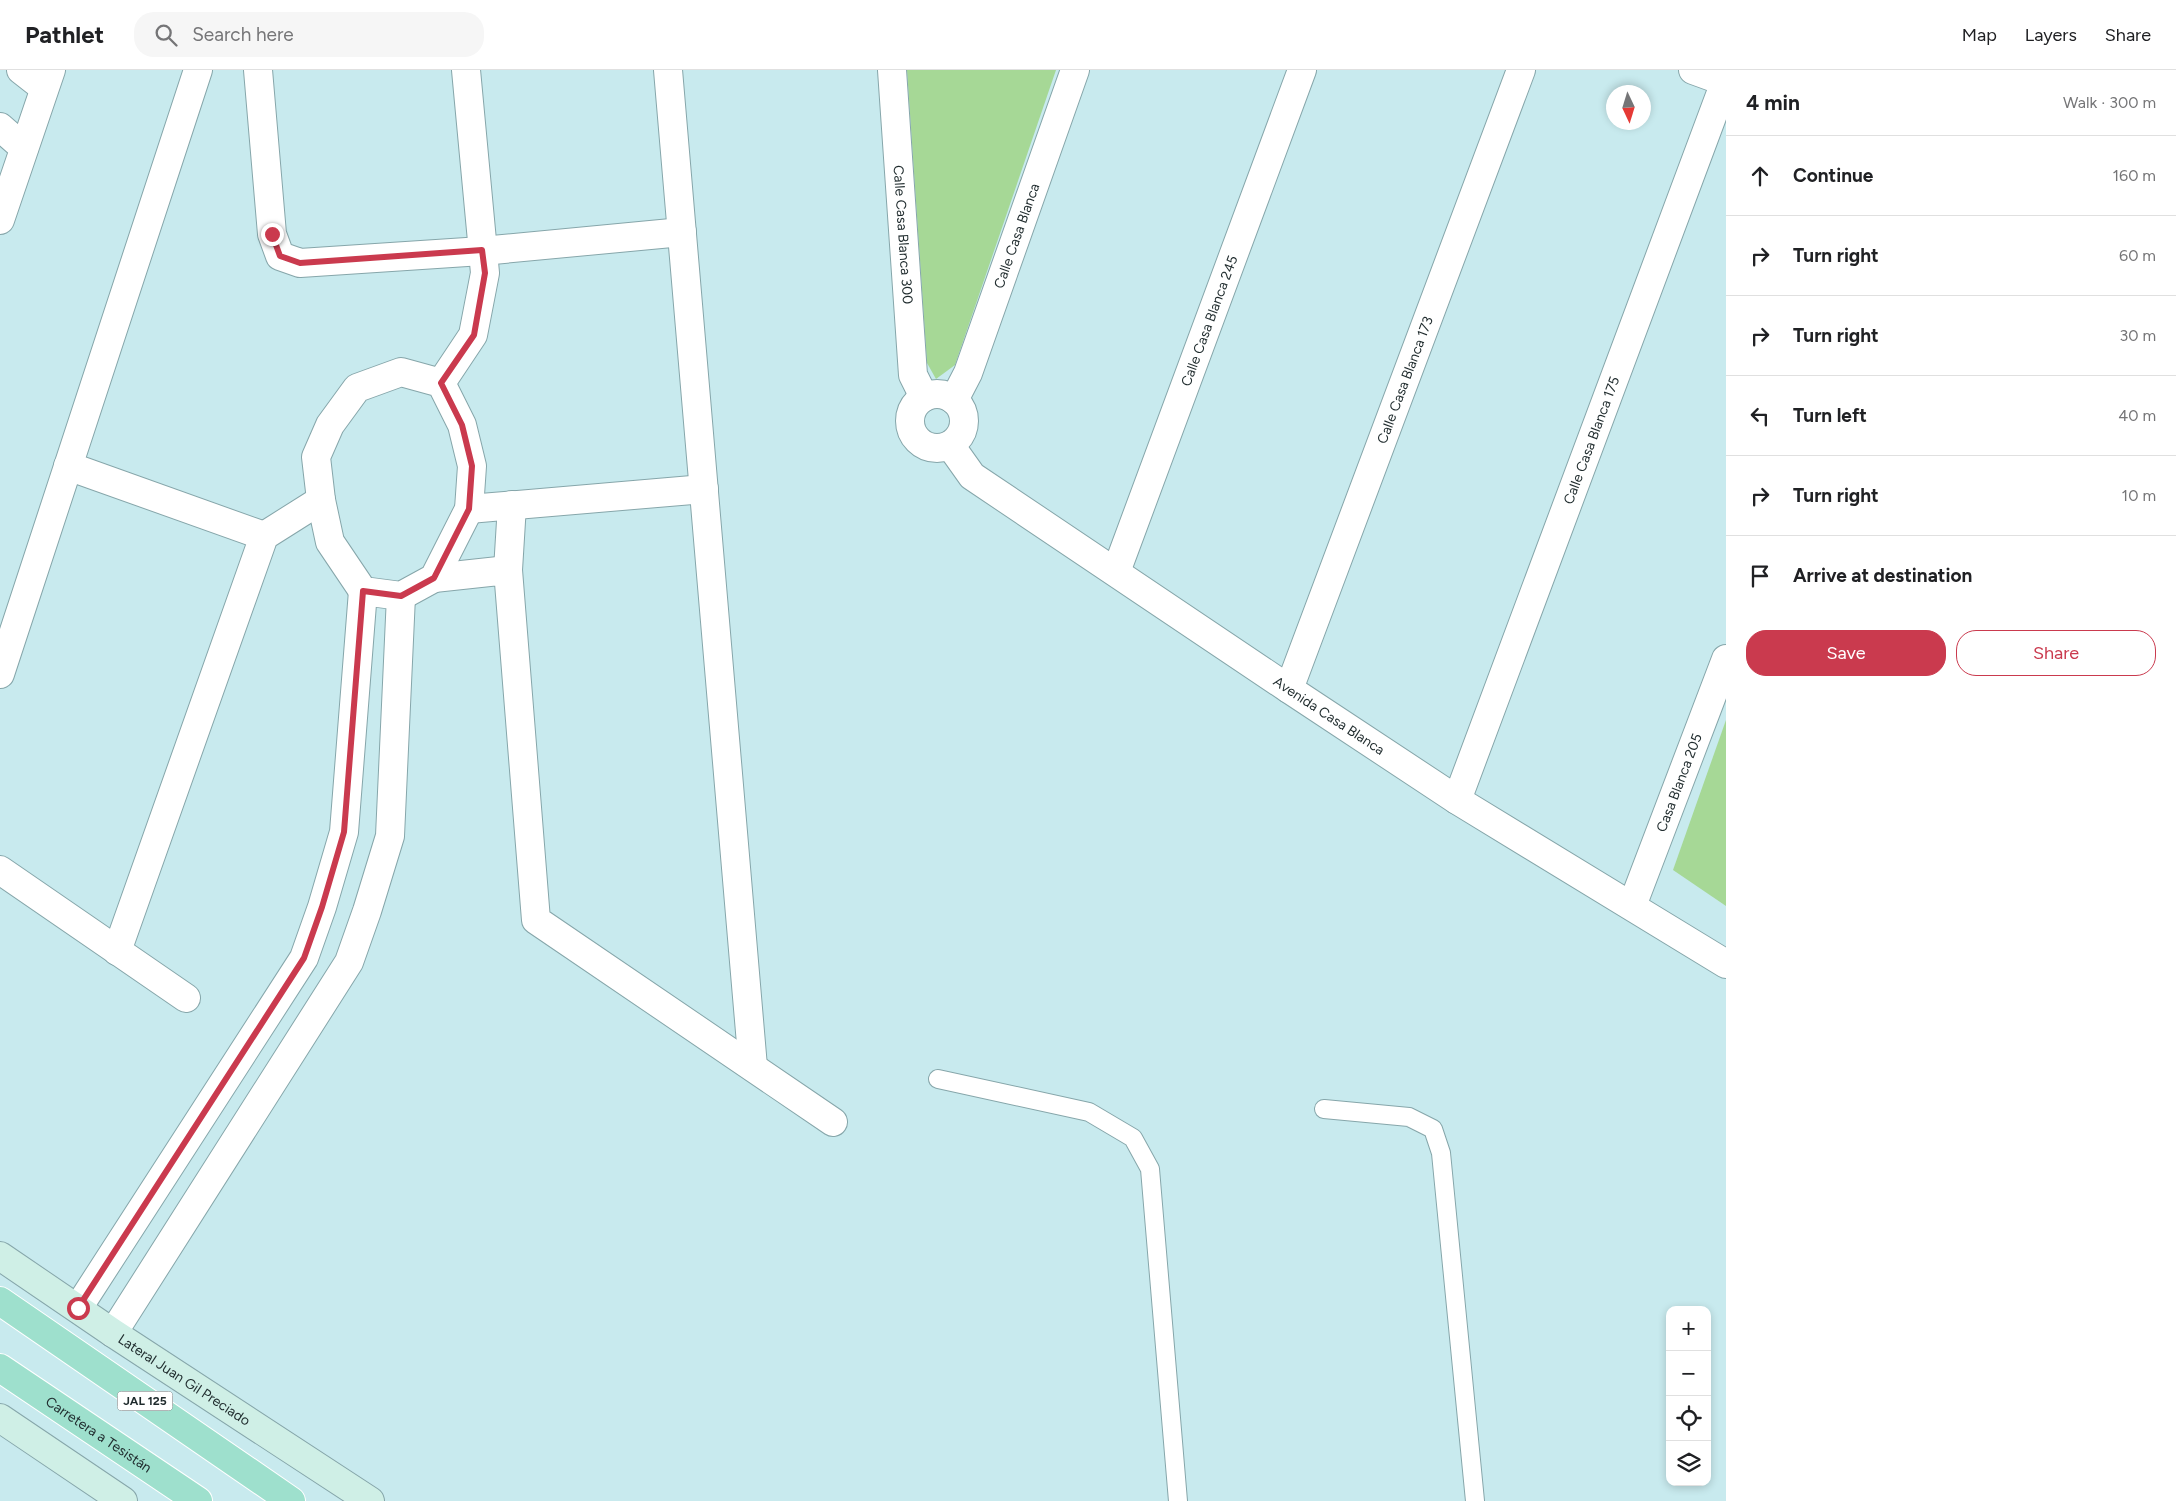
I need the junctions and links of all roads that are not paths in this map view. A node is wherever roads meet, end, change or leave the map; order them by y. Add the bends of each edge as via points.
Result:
1 (21, 70) edge
2 (198, 70) edge
3 (258, 70) edge
4 (466, 70) edge
5 (668, 70) edge
6 (892, 70) edge
7 (1075, 70) edge
8 (1302, 70) edge
9 (1521, 70) edge
10 (1693, 70) edge
11 (48, 79) edge
12 (1726, 82) edge
13 (0, 127) edge
14 (24, 148) junction
15 (0, 220) edge
16 (682, 232) junction
17 (482, 250) junction
18 (441, 383) junction
19 (924, 397) junction
20 (954, 400) junction
21 (950, 445) junction
22 (68, 466) junction
23 (704, 489) junction
24 (320, 500) junction
25 (512, 505) junction
26 (469, 509) junction
27 (264, 536) junction
28 (508, 570) junction
29 (1116, 572) junction
30 (434, 578) junction
31 (363, 591) junction
32 (401, 596) junction
33 (1726, 659) edge
34 (0, 674) edge
35 (1289, 689) junction
36 (1458, 800) junction
37 (0, 870) edge
38 (1632, 906) junction
39 (117, 951) junction
40 (1726, 964) edge
41 (186, 998) dead end
42 (753, 1067) junction
43 (938, 1078) dead end
44 (1324, 1109) dead end
45 (833, 1122) dead end
46 (0, 1256) edge
47 (0, 1301) edge
48 (78, 1308) junction
49 (114, 1333) junction
50 (0, 1368) edge
51 (0, 1418) edge
52 (123, 1501) edge
53 (198, 1501) edge
54 (291, 1501) edge
55 (370, 1501) edge
56 (1178, 1501) edge
57 (1476, 1501) edge

1 - 11 street
2 - 22 street
3 - 17 street via 272,234 280,256 300,263
4 - 17 street
5 - 16 street
6 - 19 street, Calle Casa Blanca 300 via 913,375
7 - 20 street, Calle Casa Blanca via 968,373
8 - 29 street, Calle Casa Blanca 245
9 - 35 street, Calle Casa Blanca 173
10 - 12 street
11 - 14 street
12 - 36 street, Calle Casa Blanca 175
13 - 14 street
14 - 15 street
16 - 17 street
16 - 23 street
17 - 18 street via 485,273 474,335
18 - 24 street via 401,372 357,388 330,425 316,457
18 - 26 street via 462,425 472,466
19 - 20 street via 945,395
19 - 21 street via 911,413 913,434 929,447
20 - 21 street via 964,418 958,438
21 - 29 street, Avenida Casa Blanca via 972,476
22 - 27 street
22 - 34 street
23 - 25 street
23 - 42 street
24 - 27 street
24 - 31 street via 330,542
25 - 26 street
25 - 28 street
26 - 30 street
27 - 39 street
28 - 30 street
28 - 42 street via 536,920
29 - 35 street, Avenida Casa Blanca
30 - 32 street
31 - 32 street
31 - 48 street via 344,832 304,958
32 - 49 street via 390,836 349,962
33 - 38 street, Casa Blanca 205
35 - 36 street, Avenida Casa Blanca
36 - 38 street, Avenida Casa Blanca
37 - 39 street
38 - 40 street, Avenida Casa Blanca
39 - 41 street
42 - 45 street
43 - 56 lane via 1089,1112 1133,1138 1150,1169
44 - 57 lane via 1409,1117 1433,1129 1440,1153
46 - 48 main road, Lateral Juan Gil Preciado
47 - 54 main road, JAL 125
48 - 49 main road, Lateral Juan Gil Preciado
49 - 55 main road, Lateral Juan Gil Preciado
50 - 53 main road, Carretera a Tesistán
51 - 52 main road

